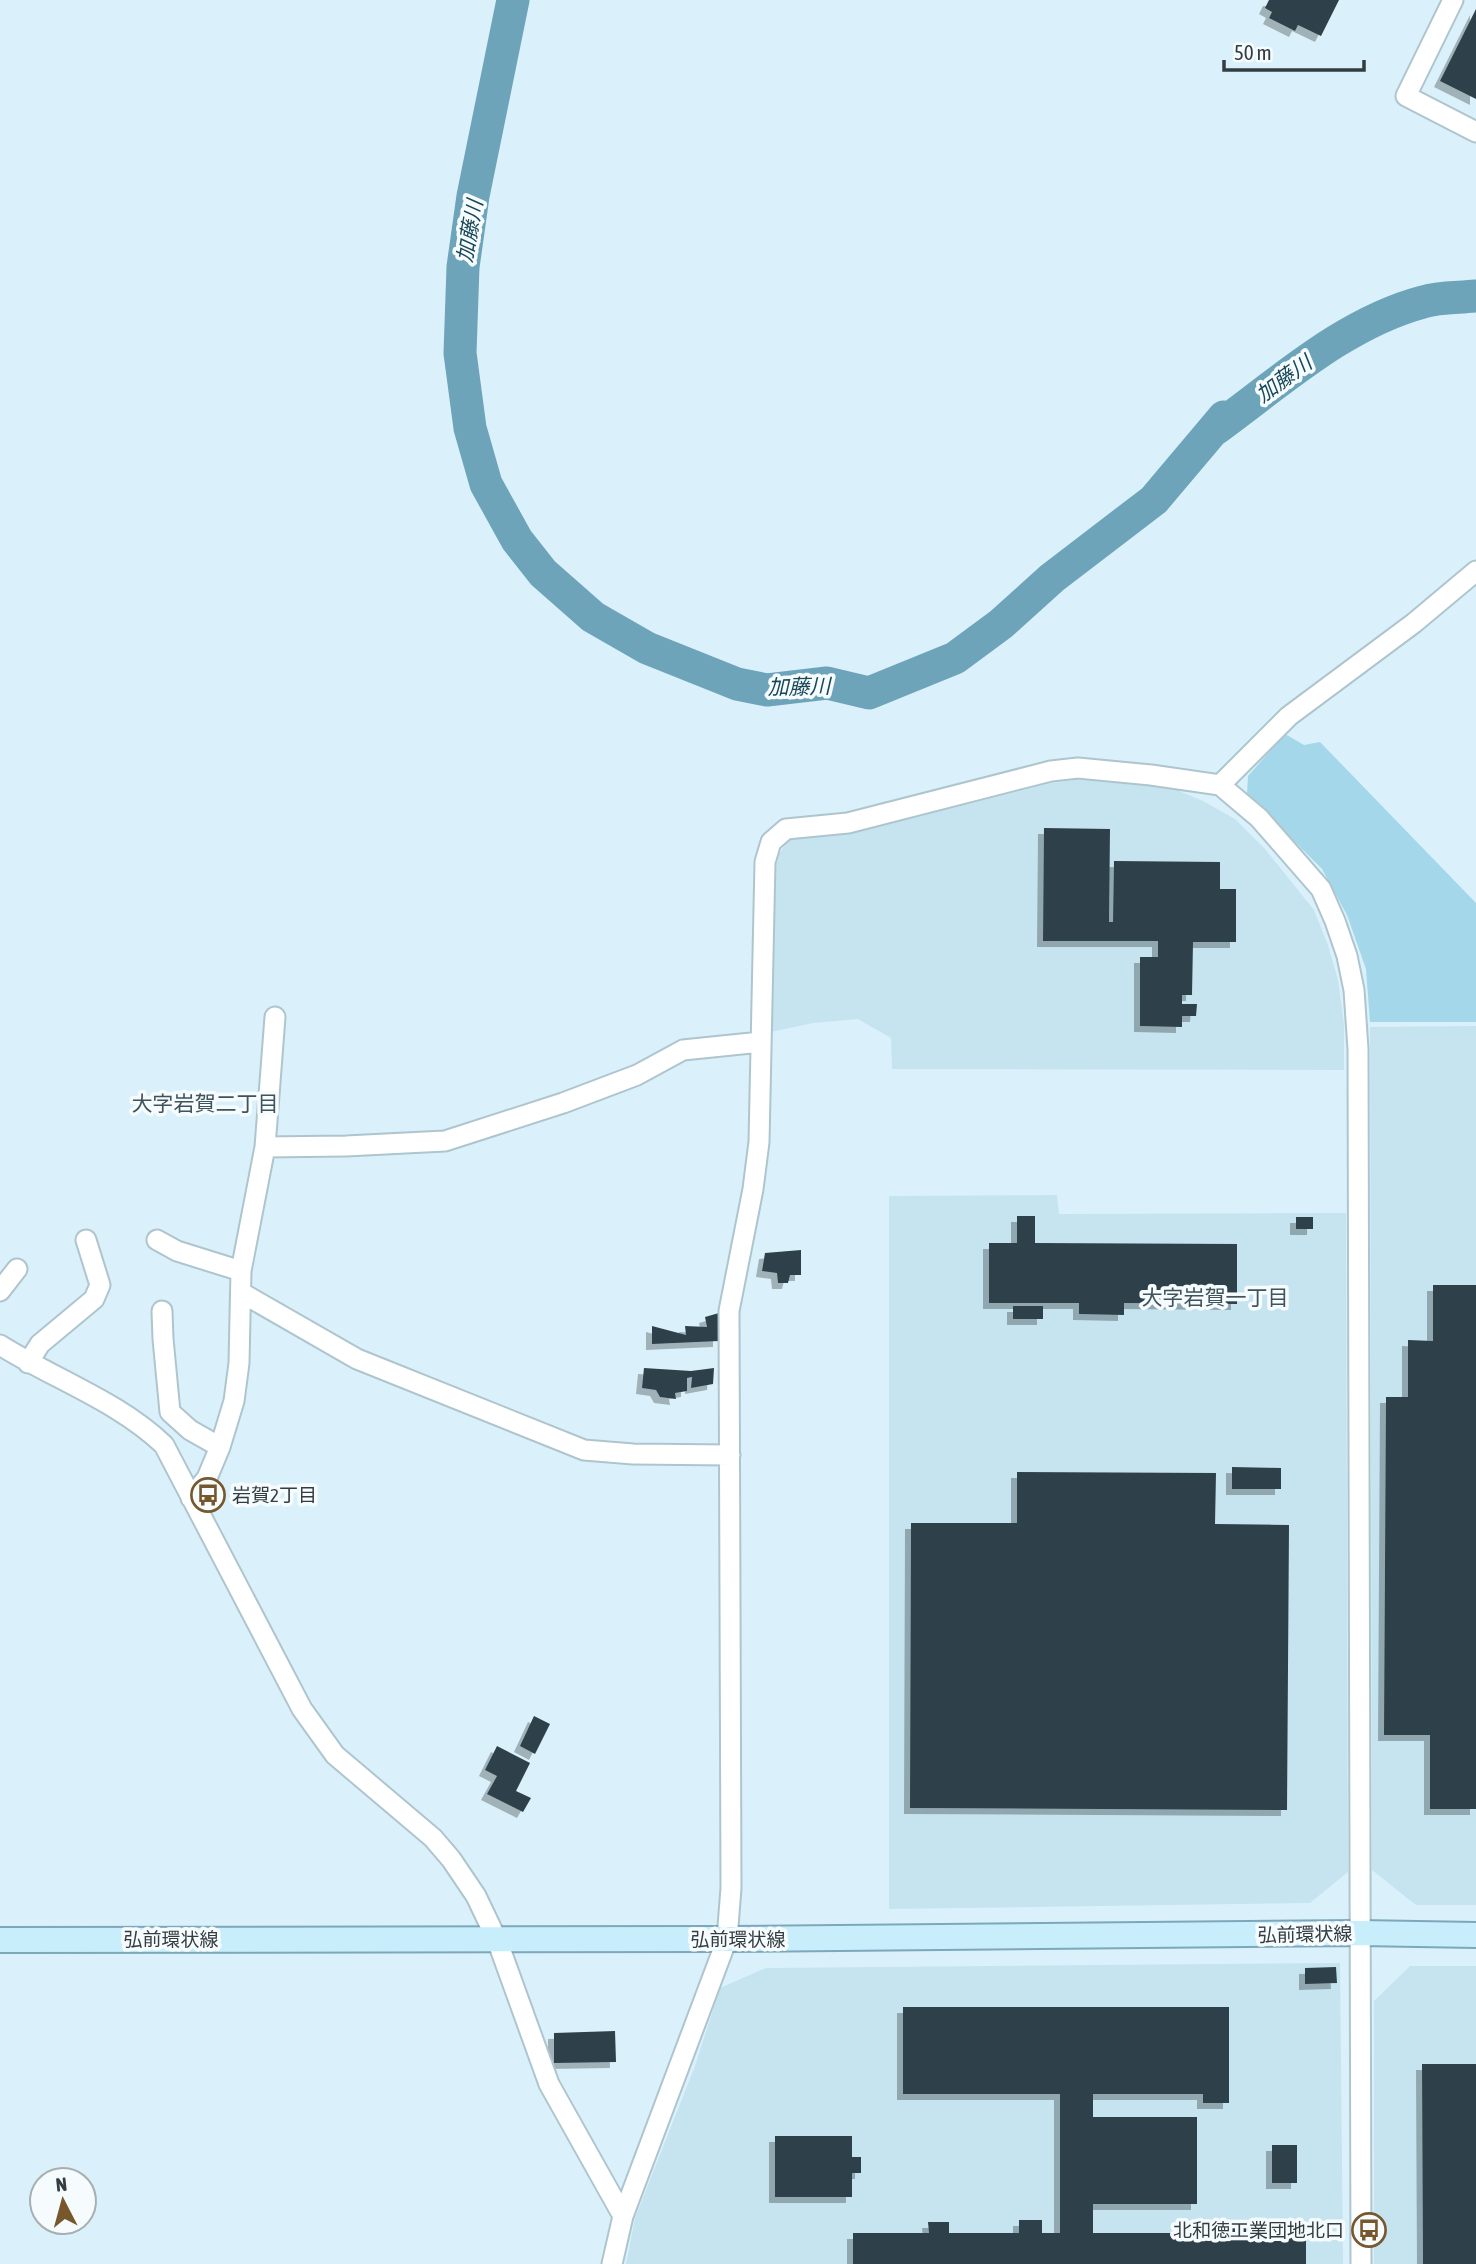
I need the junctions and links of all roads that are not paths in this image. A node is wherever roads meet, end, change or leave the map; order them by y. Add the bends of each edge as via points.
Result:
1 (1453, 0) edge
2 (1476, 132) edge
3 (1476, 571) edge
4 (1220, 785) junction
5 (275, 1017) dead end
6 (761, 1042) junction
7 (265, 1147) junction
8 (86, 1240) dead end
9 (157, 1240) dead end
10 (17, 1269) dead end
11 (242, 1271) junction
12 (0, 1291) edge
13 (242, 1293) junction
14 (162, 1311) dead end
15 (0, 1345) edge
16 (28, 1363) junction
17 (220, 1447) junction
18 (730, 1455) junction
19 (191, 1498) junction
20 (1360, 1933) junction
21 (1476, 1935) edge
22 (727, 1939) junction
23 (0, 1940) edge
24 (496, 1940) junction
25 (623, 2216) junction
26 (612, 2264) edge
27 (1361, 2264) edge

1 - 2 street via 1406,96
3 - 4 street via 1289,716
4 - 6 street via 1078,768 848,822 786,830 771,842 765,862
4 - 20 street via 1259,818 1321,890 1347,956 1354,990 1358,1049
5 - 7 street
6 - 7 street via 683,1050 637,1075 445,1141
6 - 18 street via 759,1142 729,1311
7 - 11 street
8 - 16 street via 100,1285 94,1299 40,1344
9 - 11 street
10 - 12 street
11 - 13 street
13 - 17 street via 234,1401
13 - 18 street via 357,1359 584,1450
14 - 17 street via 170,1412
15 - 16 street
16 - 19 street via 147,1429 164,1445
17 - 19 street via 207,1478
18 - 22 street via 731,1888
19 - 24 street via 302,1709 335,1755 452,1859 477,1896
20 - 21 main road, 弘前環状線
20 - 22 main road, 弘前環状線
20 - 27 street
22 - 24 main road, 弘前環状線
22 - 25 street
23 - 24 main road, 弘前環状線
24 - 25 street via 549,2084
25 - 26 street

